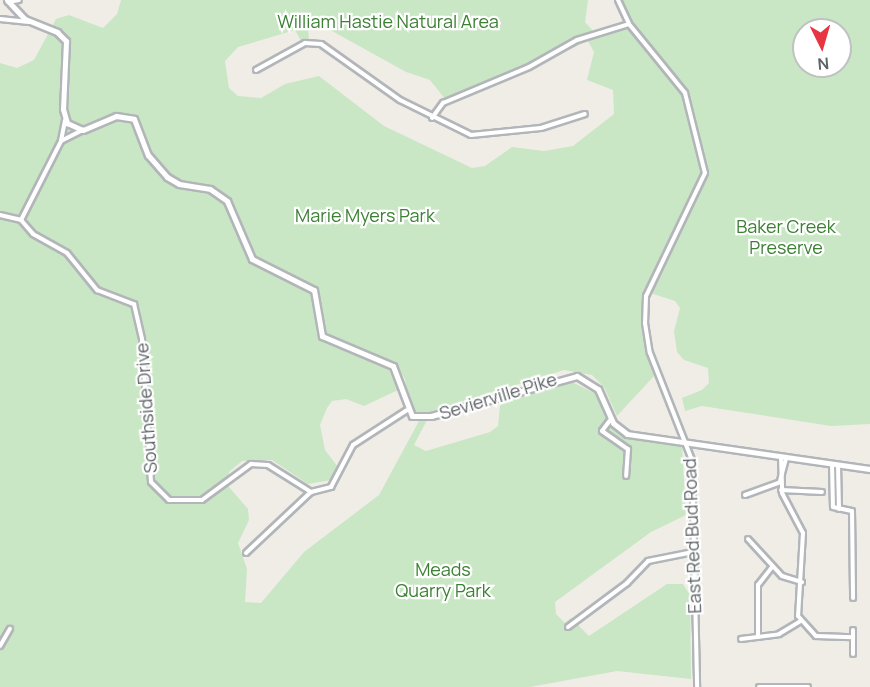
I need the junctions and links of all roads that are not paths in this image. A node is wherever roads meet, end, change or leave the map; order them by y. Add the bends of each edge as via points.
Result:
1 (19, 0) edge
2 (618, 0) edge
3 (8, 1) edge
4 (0, 19) edge
5 (19, 19) junction
6 (629, 24) junction
7 (256, 70) dead end
8 (585, 114) dead end
9 (432, 118) junction
10 (65, 120) junction
11 (83, 130) junction
12 (60, 141) junction
13 (0, 215) edge
14 (21, 220) junction
15 (407, 411) junction
16 (612, 419) junction
17 (687, 443) junction
18 (783, 457) junction
19 (835, 464) junction
20 (870, 469) edge
21 (626, 476) dead end
22 (780, 482) junction
23 (781, 490) junction
24 (311, 492) junction
25 (822, 492) dead end
26 (745, 495) dead end
27 (748, 539) dead end
28 (693, 552) junction
29 (246, 553) dead end
30 (772, 567) junction
31 (802, 582) junction
32 (853, 598) dead end
33 (801, 621) junction
34 (568, 627) dead end
35 (10, 629) dead end
36 (853, 630) dead end
37 (758, 636) junction
38 (853, 637) junction
39 (741, 639) dead end
40 (0, 646) edge
41 (853, 654) dead end
42 (697, 687) edge
43 (759, 687) edge
44 (808, 687) edge

1 - 3 street
2 - 6 street, East Red Bud Road
3 - 5 street
4 - 5 street
5 - 10 street via 57,32 68,45
6 - 9 street via 578,40 529,67 442,103
6 - 17 street, East Red Bud Road via 685,93 705,173 646,296 650,352
7 - 9 street via 305,44 321,44 374,84
8 - 9 street via 541,128 483,135 460,132
10 - 11 street
10 - 12 street
11 - 12 street
11 - 15 street via 116,116 134,119 148,155 167,177 179,184 210,189 227,201 252,259 314,290 322,336 393,366 402,380
12 - 14 street
13 - 14 street
14 - 24 street, Southside Drive via 33,234 67,253 97,290 131,300 141,331 143,410 150,475 157,493 192,504 212,496 244,467 260,464
15 - 16 street, Sevierville Pike via 424,417 572,375 598,389
15 - 24 street via 358,440 337,482
16 - 17 street via 627,434
16 - 21 street via 602,430 628,448
17 - 18 street
17 - 28 street, East Red Bud Road via 693,465
18 - 19 street
18 - 22 street
19 - 20 street
19 - 32 street via 839,509 852,511
22 - 23 street
22 - 26 street
23 - 25 street
23 - 31 street via 801,525
24 - 29 street
27 - 30 street
28 - 34 street via 648,561 627,583
28 - 42 street, East Red Bud Road
30 - 31 street via 782,576
30 - 37 street via 758,585
31 - 33 street via 796,604
33 - 37 street via 779,634
33 - 38 street via 816,636
35 - 40 street
36 - 38 street
37 - 39 street
38 - 41 street
43 - 44 street

